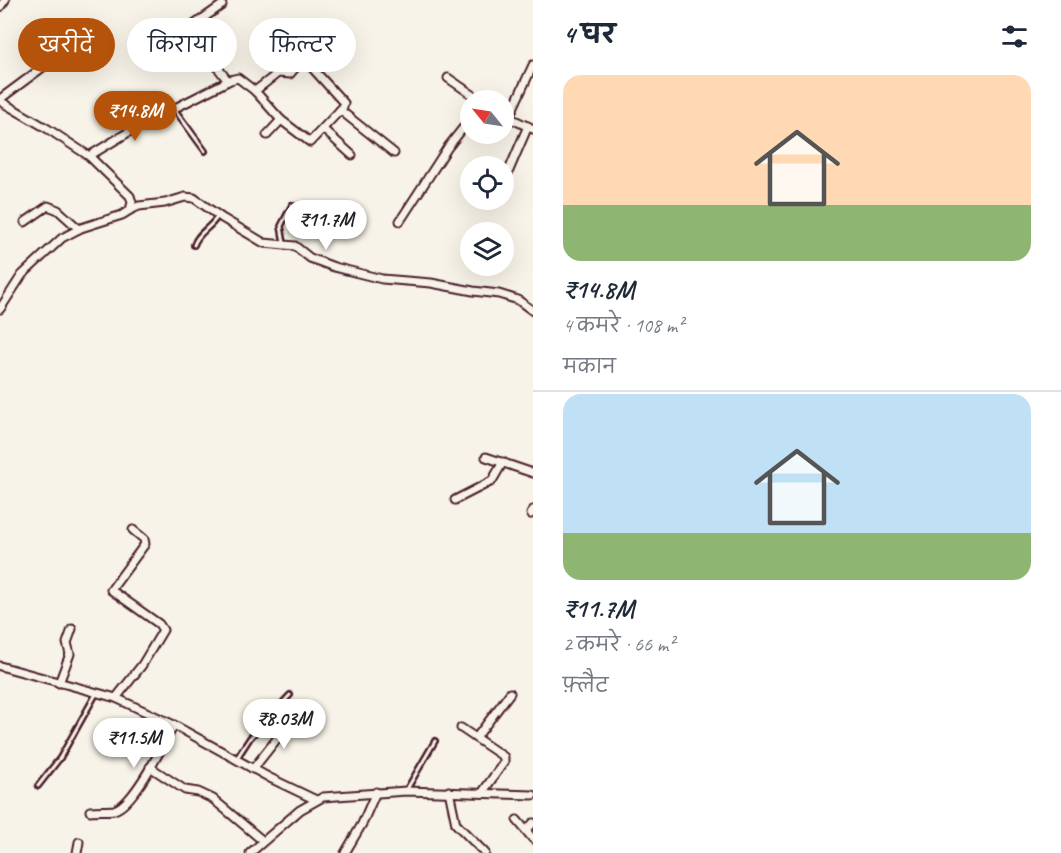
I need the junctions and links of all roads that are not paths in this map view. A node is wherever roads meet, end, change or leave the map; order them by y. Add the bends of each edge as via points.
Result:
1 (5, 0) edge
2 (222, 5) dead end
3 (0, 7) edge
4 (533, 65) edge
5 (37, 72) edge
6 (448, 78) dead end
7 (228, 81) junction
8 (255, 90) junction
9 (465, 90) edge
10 (0, 100) edge
11 (514, 102) edge
12 (174, 108) junction
13 (340, 110) junction
14 (280, 120) junction
15 (514, 120) edge
16 (531, 128) edge
17 (323, 129) junction
18 (460, 132) edge
19 (267, 135) dead end
20 (205, 151) dead end
21 (394, 153) dead end
22 (352, 155) dead end
23 (89, 156) junction
24 (514, 161) edge
25 (292, 205) dead end
26 (130, 210) junction
27 (218, 215) junction
28 (400, 221) dead end
29 (25, 222) dead end
30 (79, 229) junction
31 (194, 245) dead end
32 (285, 245) junction
33 (0, 309) edge
34 (533, 310) edge
35 (486, 456) dead end
36 (503, 462) junction
37 (533, 472) edge
38 (455, 500) dead end
39 (133, 530) dead end
40 (72, 629) dead end
41 (0, 666) edge
42 (59, 683) junction
43 (96, 693) junction
44 (510, 693) dead end
45 (290, 695) dead end
46 (116, 698) junction
47 (295, 717) dead end
48 (174, 725) junction
49 (462, 728) dead end
50 (476, 738) junction
51 (435, 741) dead end
52 (237, 759) junction
53 (150, 767) junction
54 (253, 769) junction
55 (38, 786) dead end
56 (406, 791) junction
57 (449, 791) junction
58 (376, 792) junction
59 (482, 793) junction
60 (533, 795) edge
61 (316, 800) junction
62 (90, 810) dead end
63 (517, 820) dead end
64 (533, 823) edge
65 (526, 831) junction
66 (533, 839) edge
67 (79, 842) dead end
68 (263, 842) junction
69 (77, 853) edge
70 (250, 853) edge
71 (345, 853) edge
72 (485, 853) edge

1 - 3 street
2 - 7 street via 188,30
4 - 11 street
5 - 10 street
6 - 9 street
7 - 8 street via 242,79
7 - 12 street
8 - 13 street via 278,73 290,74 305,60 344,103
8 - 14 street
10 - 23 street
12 - 20 lane
12 - 23 street
13 - 17 street
13 - 21 street
14 - 17 street via 308,142
14 - 19 street
15 - 16 street
16 - 24 street
17 - 22 street
18 - 28 street
23 - 26 street via 130,196
25 - 32 lane via 281,226
26 - 27 street via 190,197
26 - 30 street
27 - 31 lane
27 - 32 street via 264,243
29 - 30 street via 48,206
30 - 33 street via 62,238 22,275
32 - 34 street via 295,246 310,258 334,267 382,279 499,294
35 - 36 street
36 - 37 street
36 - 38 street via 492,481
39 - 46 street via 145,544 111,590 163,630
40 - 42 street via 67,643 70,654
41 - 42 street
42 - 43 street
43 - 46 street
43 - 55 lane via 60,758
44 - 50 street
45 - 52 lane via 250,738
46 - 48 street
47 - 54 street
48 - 52 street
48 - 53 street
49 - 50 street
50 - 59 street via 505,760
51 - 56 lane
52 - 54 street
53 - 62 street via 135,791 117,809
53 - 68 street via 185,790 213,800
54 - 61 street
56 - 57 street
56 - 58 street
57 - 59 street
57 - 72 street via 456,824
58 - 61 street
58 - 71 street
59 - 60 street
61 - 68 street
63 - 65 street
64 - 65 street
65 - 66 street
67 - 69 street
68 - 70 street

